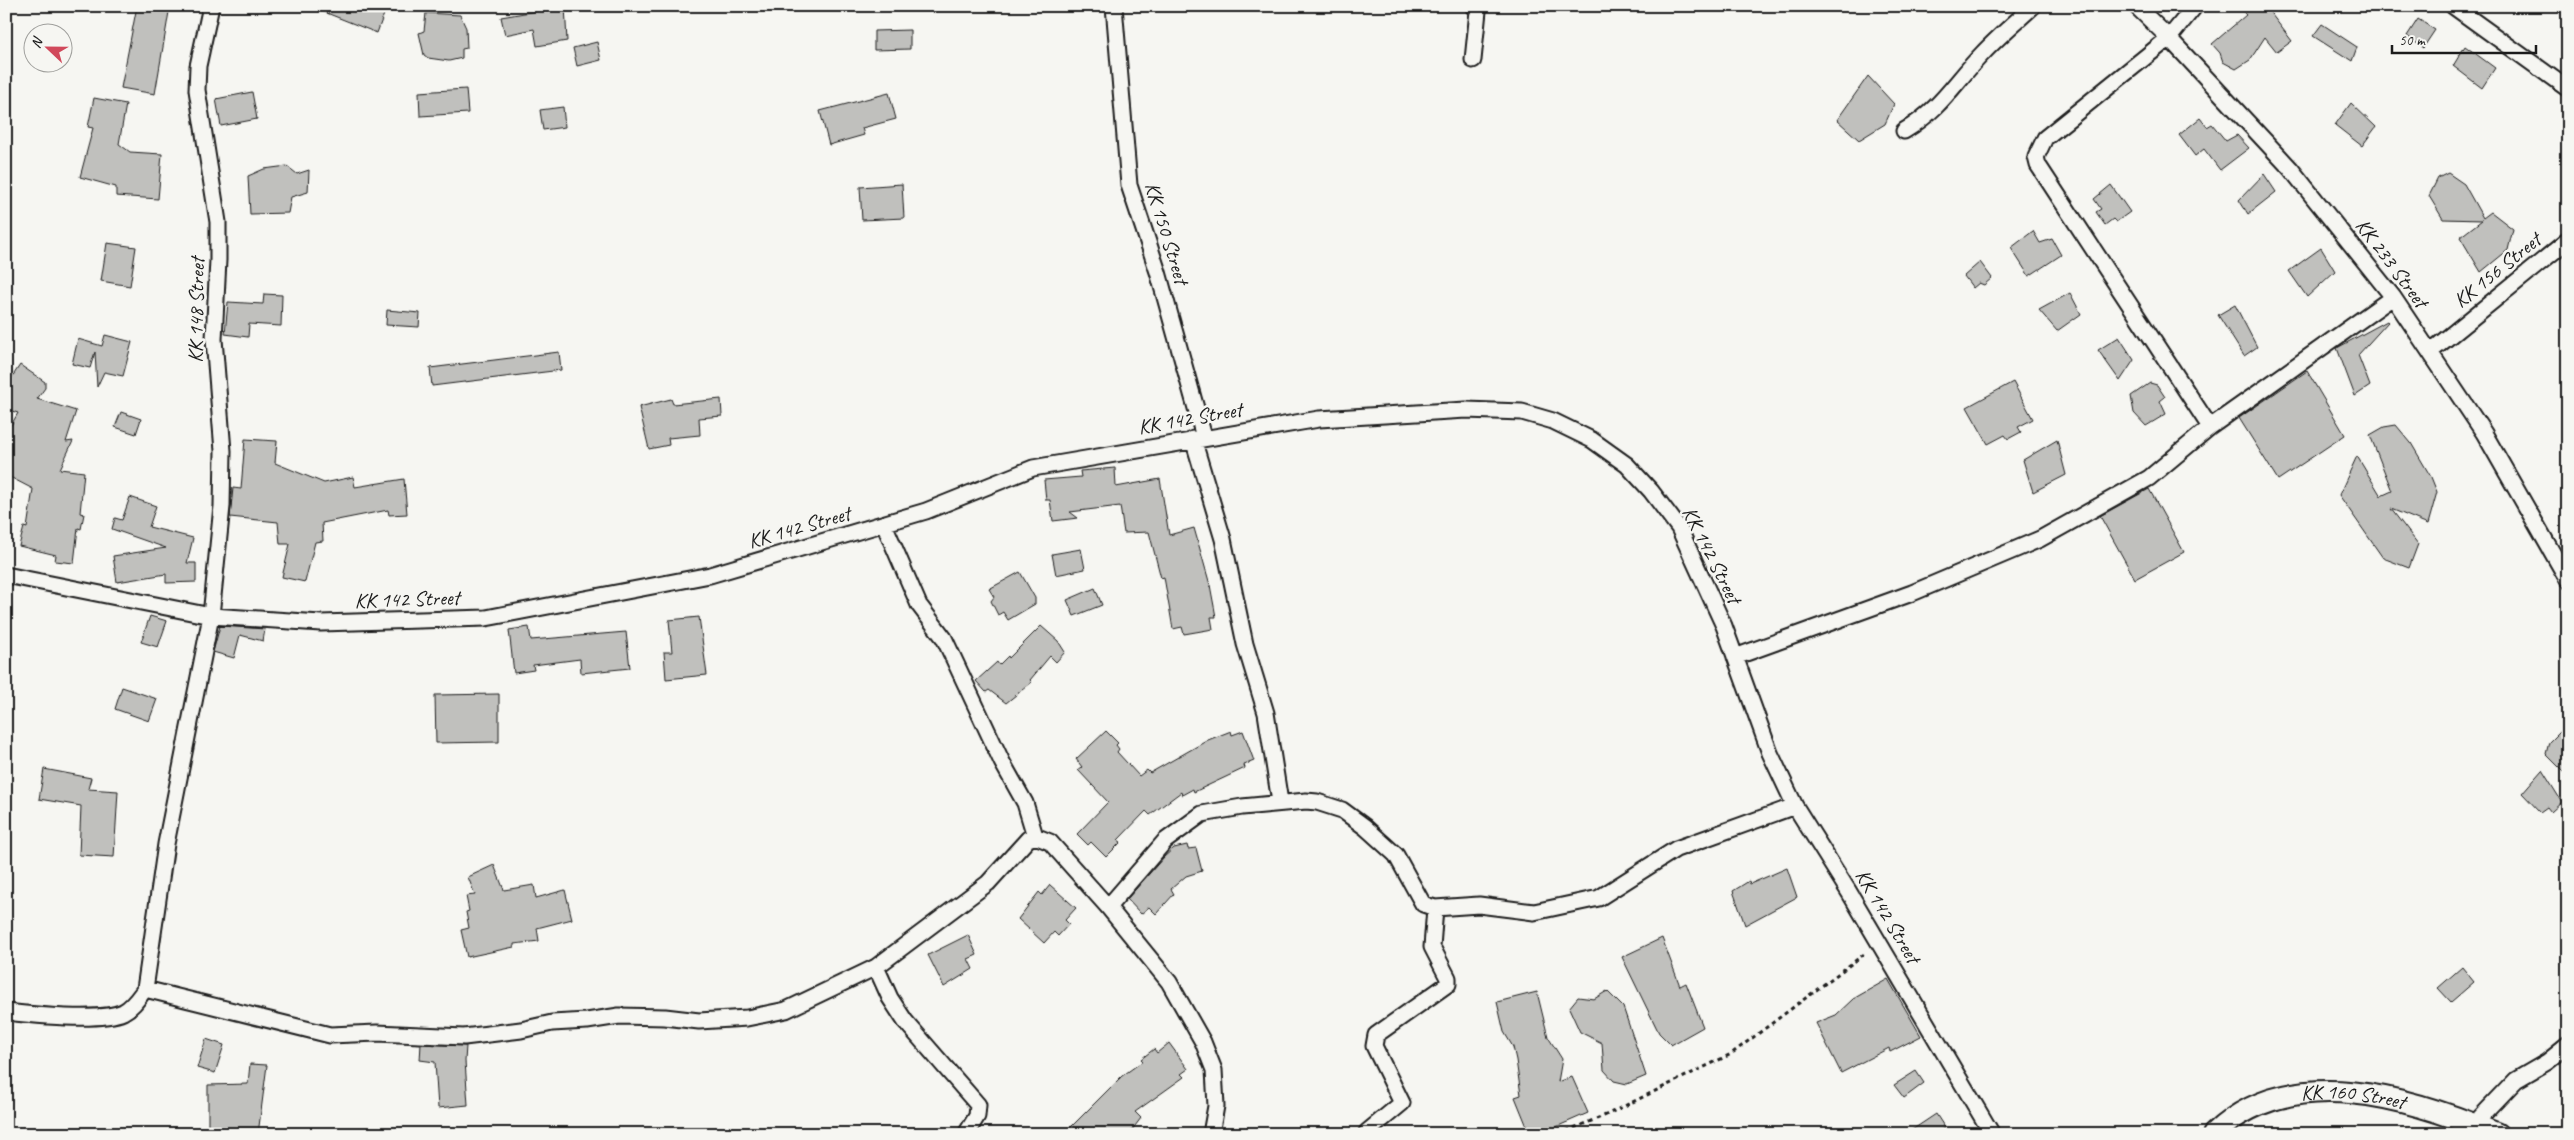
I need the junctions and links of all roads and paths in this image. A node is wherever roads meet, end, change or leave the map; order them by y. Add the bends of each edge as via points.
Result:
1 (211, 6) edge
2 (1114, 6) edge
3 (1474, 6) edge
4 (2033, 6) edge
5 (2136, 6) edge
6 (2195, 6) edge
7 (2454, 6) edge
8 (2169, 38) junction
9 (1473, 60) dead end
10 (2568, 90) edge
11 (1904, 131) dead end
12 (2568, 240) edge
13 (2393, 296) junction
14 (2430, 352) junction
15 (2210, 426) junction
16 (1198, 438) junction
17 (884, 524) junction
18 (6, 575) edge
19 (2568, 580) edge
20 (210, 616) junction
21 (1735, 657) junction
22 (1280, 802) junction
23 (1794, 806) junction
24 (1035, 836) junction
25 (1108, 907) junction
26 (1435, 908) junction
27 (1879, 942) junction
28 (876, 967) junction
29 (145, 989) junction
30 (6, 1012) edge
31 (2568, 1045) edge
32 (2474, 1124) junction
33 (1367, 1132) dead end
34 (966, 1134) edge
35 (1211, 1134) edge
36 (1559, 1134) edge
37 (1992, 1134) edge
38 (2214, 1134) edge
39 (2498, 1134) edge

1 - 20 street, KK 148 Street via 198,66 197,90 218,222 214,339 223,469 222,515
2 - 16 street, KK 150 Street via 1129,185 1158,272
3 - 9 street via 1478,11
4 - 11 street via 1982,54 1940,104
5 - 8 street, KK 233 Street
6 - 8 street
7 - 10 street
8 - 13 street, KK 233 Street via 2290,168
8 - 15 street via 2045,138 2036,157 2038,166
12 - 14 street, KK 156 Street
13 - 14 street, KK 233 Street
13 - 15 street
14 - 19 street, KK 233 Street via 2484,433
15 - 21 street via 2149,478 2040,539 1912,594
16 - 17 street, KK 142 Street via 1033,468 926,511
16 - 21 street, KK 142 Street via 1367,414 1466,410 1522,412 1553,421 1592,440 1627,465 1651,491 1679,528
16 - 22 street, KK 150 Street via 1245,644 1266,713
17 - 20 street, KK 142 Street via 710,575 486,618 322,623
17 - 24 street via 919,605 944,638 1002,762 1025,803
18 - 20 street, KK 142 Street
20 - 29 street, KK 148 Street via 166,844
21 - 23 street, KK 142 Street via 1770,753
22 - 25 street via 1202,814 1165,840
22 - 26 street via 1317,802 1342,810 1396,855 1420,901
23 - 26 street via 1676,850 1599,898 1534,912 1478,905
23 - 27 street, KK 142 Street
24 - 25 street via 1050,842
24 - 28 street via 1028,839 988,883
25 - 35 street via 1169,982 1203,1042 1214,1070 1216,1087
26 - 33 street via 1432,947 1448,984 1376,1035 1374,1046 1402,1103
27 - 36 path via 1731,1054 1606,1115
27 - 37 street, KK 142 Street
28 - 29 street via 786,1010 747,1018 698,1022 619,1016 464,1037 377,1033 330,1035
28 - 34 street via 905,1021 978,1105 977,1116
29 - 30 street via 130,1008 110,1015 41,1016
31 - 32 street via 2516,1080
32 - 38 main road, KK 160 Street via 2423,1106 2371,1094 2306,1092 2253,1107 2228,1120
32 - 39 main road, KK 160 Street

